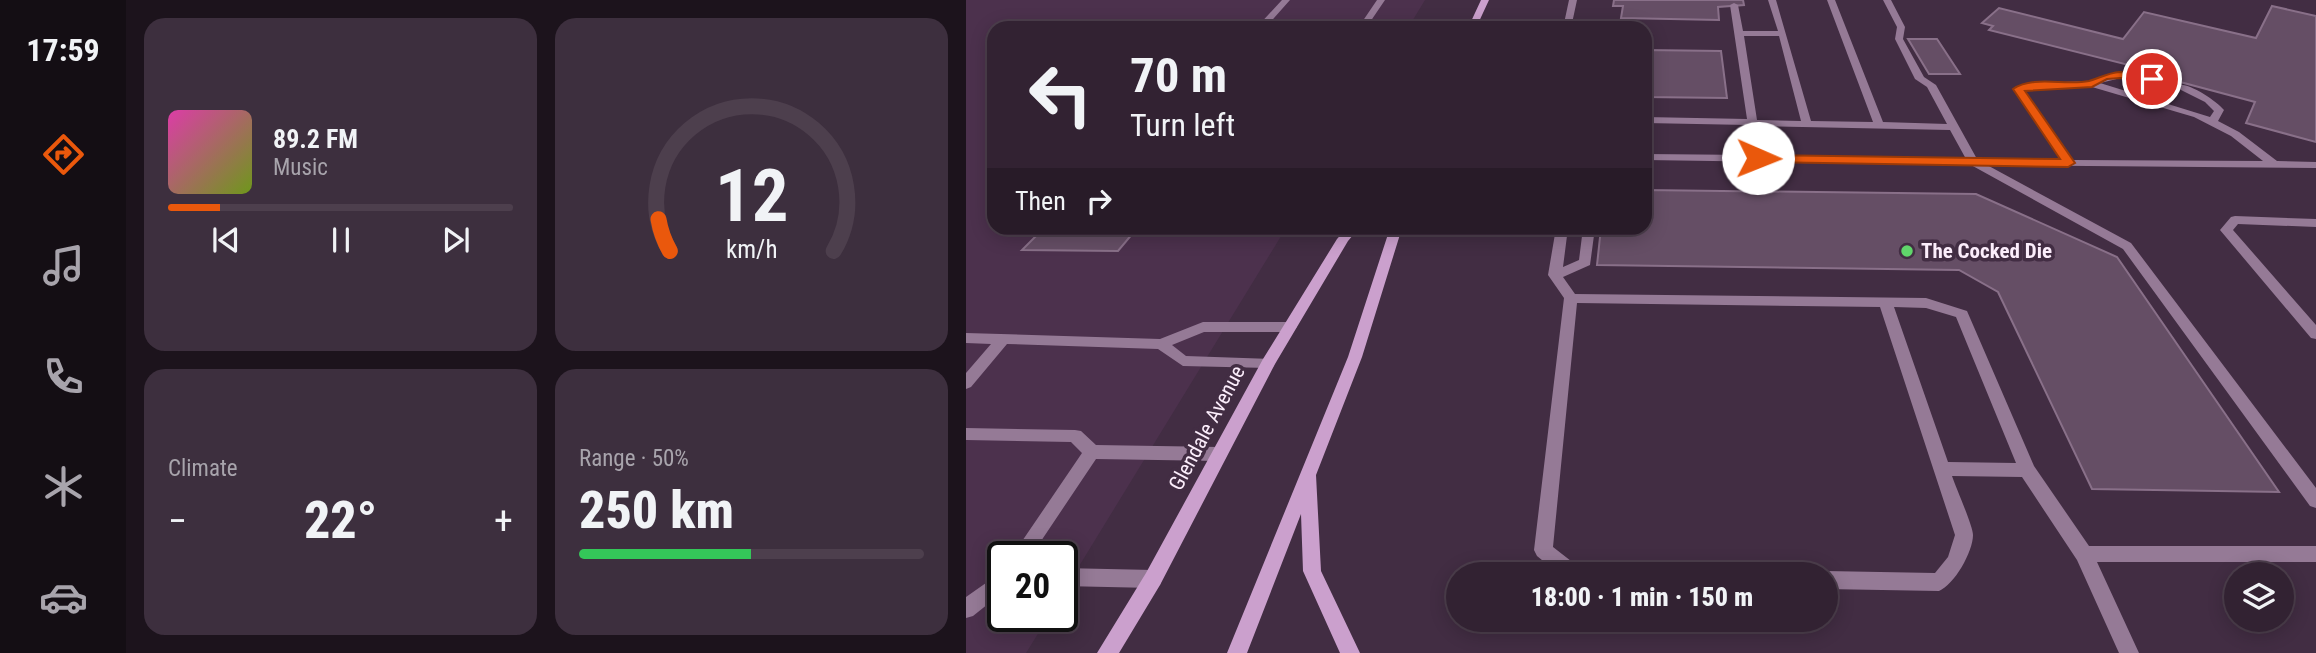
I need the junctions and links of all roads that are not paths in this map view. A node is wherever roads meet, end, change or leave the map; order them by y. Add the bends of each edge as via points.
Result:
1 (1286, 0) edge
2 (1381, 0) edge
3 (1485, 0) edge
4 (1573, 0) edge
5 (1772, 0) edge
6 (1831, 0) edge
7 (1887, 0) edge
8 (1734, 5) dead end
9 (1266, 21) edge
10 (1367, 21) edge
11 (1475, 21) edge
12 (1568, 21) edge
13 (1739, 33) junction
14 (1783, 34) junction
15 (2152, 79) dead end
16 (2092, 84) junction
17 (2178, 86) dead end
18 (1652, 120) edge
19 (1753, 122) junction
20 (2212, 122) junction
21 (1807, 123) junction
22 (1879, 125) junction
23 (1954, 127) junction
24 (1652, 157) edge
25 (1758, 158) junction
26 (1973, 162) junction
27 (2068, 163) junction
28 (2275, 165) junction
29 (2316, 165) edge
30 (2316, 223) edge
31 (1347, 235) edge
32 (1394, 235) edge
33 (1561, 235) edge
34 (1588, 235) edge
35 (1555, 275) junction
36 (1572, 298) junction
37 (1885, 302) junction
38 (1290, 327) junction
39 (2316, 334) edge
40 (966, 338) edge
41 (1004, 338) junction
42 (1161, 344) junction
43 (1268, 363) junction
44 (966, 383) edge
45 (966, 434) edge
46 (1092, 452) junction
47 (1219, 454) junction
48 (1941, 469) junction
49 (1308, 470) junction
50 (2027, 470) junction
51 (2316, 502) edge
52 (1031, 541) edge
53 (2084, 554) junction
54 (2316, 554) edge
55 (1558, 562) edge
56 (1078, 577) edge
57 (1153, 579) junction
58 (1838, 580) edge
59 (987, 592) edge
60 (966, 608) edge
61 (1107, 653) edge
62 (1237, 653) edge
63 (1350, 653) edge
64 (2129, 653) edge

1 - 9 lane
2 - 10 lane
3 - 11 main road
4 - 12 lane
5 - 14 lane
6 - 22 lane
7 - 23 lane via 1901,27 1899,39 1920,79 1931,85
8 - 13 lane
13 - 14 lane
13 - 19 lane
14 - 21 lane
15 - 16 lane via 2105,76
16 - 20 lane
16 - 27 lane via 2018,89
17 - 20 lane via 2219,110
18 - 19 lane
19 - 21 lane
19 - 25 lane
20 - 28 lane
21 - 22 lane
22 - 23 lane
23 - 26 lane
24 - 25 lane
25 - 26 lane
26 - 27 lane
26 - 51 lane via 2127,246
27 - 28 lane
28 - 29 lane
30 - 39 lane via 2235,220 2226,230
31 - 38 main road, Glendale Avenue
32 - 49 main road via 1355,357
33 - 35 lane
34 - 35 lane via 1585,262
35 - 36 lane
36 - 37 lane
36 - 55 lane via 1543,550
37 - 48 lane
37 - 50 lane via 1926,303 1962,314
38 - 42 lane via 1203,327
38 - 43 main road, Glendale Avenue
40 - 41 lane
41 - 42 lane
41 - 44 lane
42 - 43 lane via 1183,361
43 - 47 main road, Glendale Avenue
45 - 46 lane via 1076,436
46 - 47 lane
46 - 52 lane
47 - 57 main road, Glendale Avenue
48 - 50 lane
48 - 58 lane via 1964,536 1956,561 1939,582
49 - 62 main road
49 - 63 main road via 1312,571
50 - 53 lane
53 - 54 lane
53 - 64 lane
56 - 57 lane
57 - 61 main road, Glendale Avenue
59 - 60 lane

